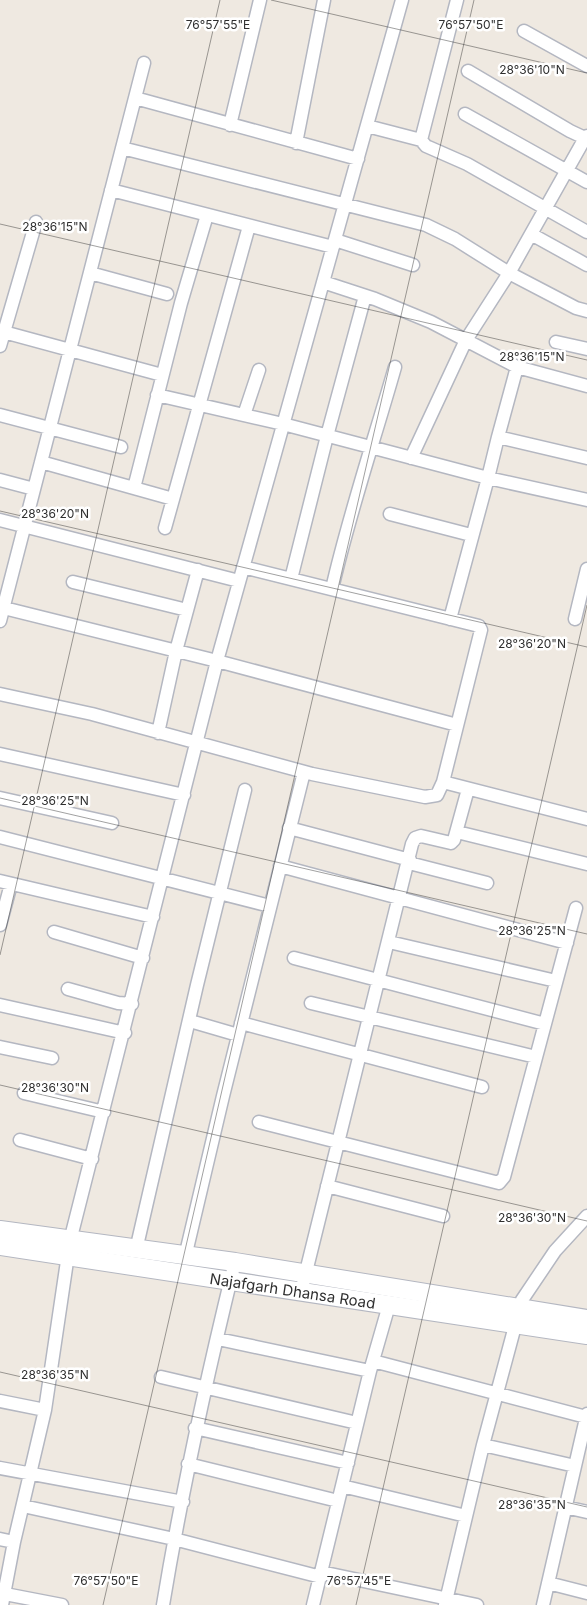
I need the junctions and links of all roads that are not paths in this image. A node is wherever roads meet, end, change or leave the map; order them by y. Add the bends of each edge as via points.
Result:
1 (260, 0) edge
2 (324, 0) edge
3 (402, 0) edge
4 (457, 0) edge
5 (524, 31) dead end
6 (144, 63) dead end
7 (587, 66) edge
8 (468, 71) dead end
9 (134, 98) junction
10 (464, 114) dead end
11 (230, 125) junction
12 (367, 126) junction
13 (586, 138) edge
14 (421, 140) junction
15 (296, 142) junction
16 (122, 148) junction
17 (358, 159) junction
18 (566, 171) junction
19 (587, 182) edge
20 (111, 190) junction
21 (346, 203) junction
22 (545, 208) junction
23 (207, 215) junction
24 (36, 222) dead end
25 (249, 226) junction
26 (587, 232) edge
27 (531, 234) junction
28 (334, 244) junction
29 (413, 265) dead end
30 (587, 266) edge
31 (90, 272) junction
32 (509, 273) junction
33 (323, 282) junction
34 (167, 294) dead end
35 (365, 296) junction
36 (587, 311) edge
37 (1, 332) edge
38 (466, 340) junction
39 (556, 342) dead end
40 (0, 346) edge
41 (70, 349) junction
42 (587, 349) edge
43 (395, 366) dead end
44 (517, 367) junction
45 (259, 370) dead end
46 (162, 375) junction
47 (587, 386) edge
48 (157, 395) junction
49 (199, 405) junction
50 (0, 415) edge
51 (244, 415) junction
52 (283, 424) junction
53 (50, 427) junction
54 (327, 436) junction
55 (498, 437) junction
56 (121, 447) dead end
57 (372, 448) junction
58 (411, 458) junction
59 (587, 458) edge
60 (41, 462) junction
61 (488, 478) junction
62 (0, 480) edge
63 (134, 488) junction
64 (34, 489) junction
65 (174, 499) junction
66 (587, 500) edge
67 (390, 514) dead end
68 (0, 520) edge
69 (25, 526) junction
70 (165, 528) dead end
71 (471, 535) junction
72 (243, 567) junction
73 (587, 568) edge
74 (198, 570) junction
75 (292, 579) junction
76 (239, 581) junction
77 (73, 582) dead end
78 (332, 589) junction
79 (2, 608) edge
80 (187, 610) junction
81 (450, 619) junction
82 (575, 619) dead end
83 (0, 621) edge
84 (176, 651) junction
85 (217, 661) junction
86 (0, 694) edge
87 (457, 725) junction
88 (158, 733) junction
89 (196, 743) junction
90 (0, 754) edge
91 (304, 772) junction
92 (443, 782) junction
93 (468, 789) junction
94 (245, 790) dead end
95 (184, 794) junction
96 (0, 798) edge
97 (587, 819) edge
98 (112, 823) dead end
99 (289, 828) junction
100 (457, 832) junction
101 (0, 837) edge
102 (409, 862) junction
103 (587, 864) edge
104 (280, 866) junction
105 (163, 878) junction
106 (6, 883) edge
107 (488, 884) dead end
108 (220, 893) junction
109 (400, 900) junction
110 (270, 906) junction
111 (576, 908) dead end
112 (153, 917) junction
113 (0, 925) edge
114 (54, 932) dead end
115 (389, 942) junction
116 (566, 943) junction
117 (143, 958) junction
118 (294, 958) dead end
119 (379, 979) junction
120 (556, 981) junction
121 (68, 989) dead end
122 (311, 1003) dead end
123 (132, 1004) junction
124 (0, 1005) edge
125 (370, 1018) junction
126 (190, 1021) junction
127 (545, 1024) junction
128 (239, 1029) junction
129 (125, 1032) junction
130 (0, 1047) edge
131 (360, 1056) junction
132 (536, 1057) junction
133 (52, 1058) dead end
134 (482, 1087) dead end
135 (24, 1093) dead end
136 (104, 1112) junction
137 (259, 1122) dead end
138 (20, 1140) dead end
139 (339, 1141) junction
140 (92, 1159) junction
141 (327, 1186) junction
142 (443, 1216) dead end
143 (587, 1216) edge
144 (0, 1230) edge
145 (0, 1246) edge
146 (69, 1249) junction
147 (136, 1250) junction
148 (185, 1257) junction
149 (235, 1262) junction
150 (305, 1274) junction
151 (230, 1282) junction
152 (301, 1292) junction
153 (389, 1305) junction
154 (518, 1316) junction
155 (587, 1319) edge
156 (587, 1335) edge
157 (218, 1339) junction
158 (372, 1366) junction
159 (161, 1377) dead end
160 (207, 1389) junction
161 (498, 1393) junction
162 (0, 1401) edge
163 (45, 1410) junction
164 (587, 1416) edge
165 (357, 1423) junction
166 (195, 1428) junction
167 (584, 1436) edge
168 (484, 1446) junction
169 (348, 1463) junction
170 (188, 1464) junction
171 (575, 1466) junction
172 (0, 1468) edge
173 (30, 1472) junction
174 (342, 1486) junction
175 (338, 1501) junction
176 (183, 1502) junction
177 (23, 1506) junction
178 (565, 1507) junction
179 (587, 1512) edge
180 (466, 1516) junction
181 (0, 1539) edge
182 (174, 1540) junction
183 (14, 1542) junction
184 (321, 1574) junction
185 (548, 1583) junction
186 (587, 1593) edge
187 (3, 1599) edge
188 (446, 1601) edge
189 (62, 1605) edge
190 (163, 1605) edge
191 (315, 1605) edge
192 (477, 1605) edge
193 (542, 1605) edge

1 - 11 street
2 - 15 street
3 - 12 street
4 - 14 street
5 - 7 street
6 - 9 street
8 - 13 street
9 - 11 street
9 - 16 street
10 - 18 street
11 - 15 street
12 - 14 street
12 - 17 street
13 - 18 street
14 - 22 street via 426,146 455,158
15 - 17 street
16 - 20 street
16 - 21 street
17 - 21 street
18 - 19 street
18 - 22 street
20 - 23 street
20 - 31 street
21 - 28 street
21 - 32 street via 426,225
22 - 26 street
22 - 27 street
23 - 25 street
23 - 46 street
24 - 37 street
25 - 28 street
25 - 49 street
27 - 30 street
27 - 32 street
28 - 29 street
28 - 33 street
31 - 34 street
31 - 41 street
32 - 36 street
32 - 38 street
33 - 35 street
33 - 52 street
35 - 38 street via 431,322
35 - 54 street
37 - 40 street
37 - 41 street
38 - 44 street
38 - 58 street
39 - 42 street
41 - 46 street
41 - 53 street
43 - 57 street
44 - 47 street
44 - 55 street
45 - 51 street
46 - 48 street
48 - 49 street
48 - 63 street
49 - 51 street
49 - 65 street
50 - 53 street
51 - 52 street
52 - 54 street
52 - 72 street
53 - 56 street
53 - 60 street
54 - 57 street
54 - 75 street
55 - 59 street
55 - 61 street
57 - 58 street
57 - 78 street via 351,510
58 - 61 street
60 - 63 street
60 - 64 street
61 - 66 street
61 - 71 street
62 - 64 street
63 - 65 street
64 - 69 street
65 - 70 street
67 - 71 street
68 - 69 street
69 - 74 street
69 - 79 street
71 - 81 street
72 - 75 street
72 - 76 street
73 - 82 street
74 - 76 street
74 - 80 street
75 - 78 street
76 - 85 street
77 - 80 street
78 - 81 street
79 - 83 street
79 - 84 street
80 - 84 street
81 - 87 street via 475,624 480,630
84 - 85 street
84 - 88 street
85 - 87 street
85 - 89 street
86 - 88 street via 92,714
87 - 92 street
88 - 89 street
89 - 91 street
89 - 95 street
90 - 95 street
91 - 92 street via 425,797 437,795
91 - 99 street
92 - 93 street
93 - 97 street
93 - 100 street
94 - 108 street
95 - 105 street
96 - 98 street
99 - 102 street
99 - 104 street
100 - 102 street via 452,843 421,836 415,838
100 - 103 street
101 - 105 street
102 - 107 street
102 - 109 street
104 - 109 street
104 - 110 street
105 - 108 street
105 - 112 street
106 - 112 street
106 - 113 street
108 - 110 street
108 - 126 street
109 - 115 street
109 - 116 street
110 - 128 street
111 - 116 street
112 - 117 street
114 - 117 street
115 - 119 street
115 - 120 street
116 - 120 street
117 - 123 street
118 - 119 street
119 - 125 street
119 - 127 street
120 - 127 street
121 - 123 street
122 - 125 street
123 - 129 street
124 - 129 street
125 - 131 street
125 - 132 street
126 - 128 street
126 - 147 street
127 - 132 street
128 - 131 street
128 - 148 street
129 - 136 street
130 - 133 street
131 - 134 street
131 - 139 street
132 - 139 street via 500,1183
135 - 136 street
136 - 140 street
137 - 139 street
138 - 140 street
139 - 141 street
140 - 146 street
141 - 142 street
141 - 150 street
143 - 154 street via 555,1251 525,1294
144 - 146 main road, Najafgarh Dhansa Road
145 - 146 main road, Najafgarh Dhansa Road
146 - 147 main road, Najafgarh Dhansa Road
146 - 151 main road, Najafgarh Dhansa Road
146 - 163 street
147 - 148 main road, Najafgarh Dhansa Road
148 - 149 main road, Najafgarh Dhansa Road
149 - 150 main road, Najafgarh Dhansa Road
149 - 151 street
150 - 152 street
150 - 154 main road, Najafgarh Dhansa Road
151 - 152 main road, Najafgarh Dhansa Road
151 - 157 street
152 - 153 main road, Najafgarh Dhansa Road
153 - 154 main road, Najafgarh Dhansa Road
153 - 158 street
154 - 155 main road, Najafgarh Dhansa Road
154 - 156 main road, Najafgarh Dhansa Road
154 - 161 street
157 - 158 street
157 - 160 street
158 - 161 street
158 - 165 street
159 - 160 street
160 - 165 street
160 - 166 street
161 - 164 street
161 - 168 street
162 - 163 street
163 - 173 street
164 - 167 street
165 - 169 street
166 - 169 street
166 - 170 street
167 - 171 street
168 - 171 street
168 - 180 street
169 - 174 street
170 - 175 street
170 - 176 street
171 - 178 street
172 - 173 street
173 - 176 street
173 - 177 street
174 - 175 street
174 - 180 street
175 - 184 street
176 - 182 street
177 - 182 street
177 - 183 street
178 - 179 street
178 - 185 street
180 - 188 street
181 - 183 street
182 - 184 street
182 - 190 street
183 - 187 street
184 - 188 street
184 - 191 street
185 - 186 street
185 - 193 street
187 - 189 street
188 - 192 street

